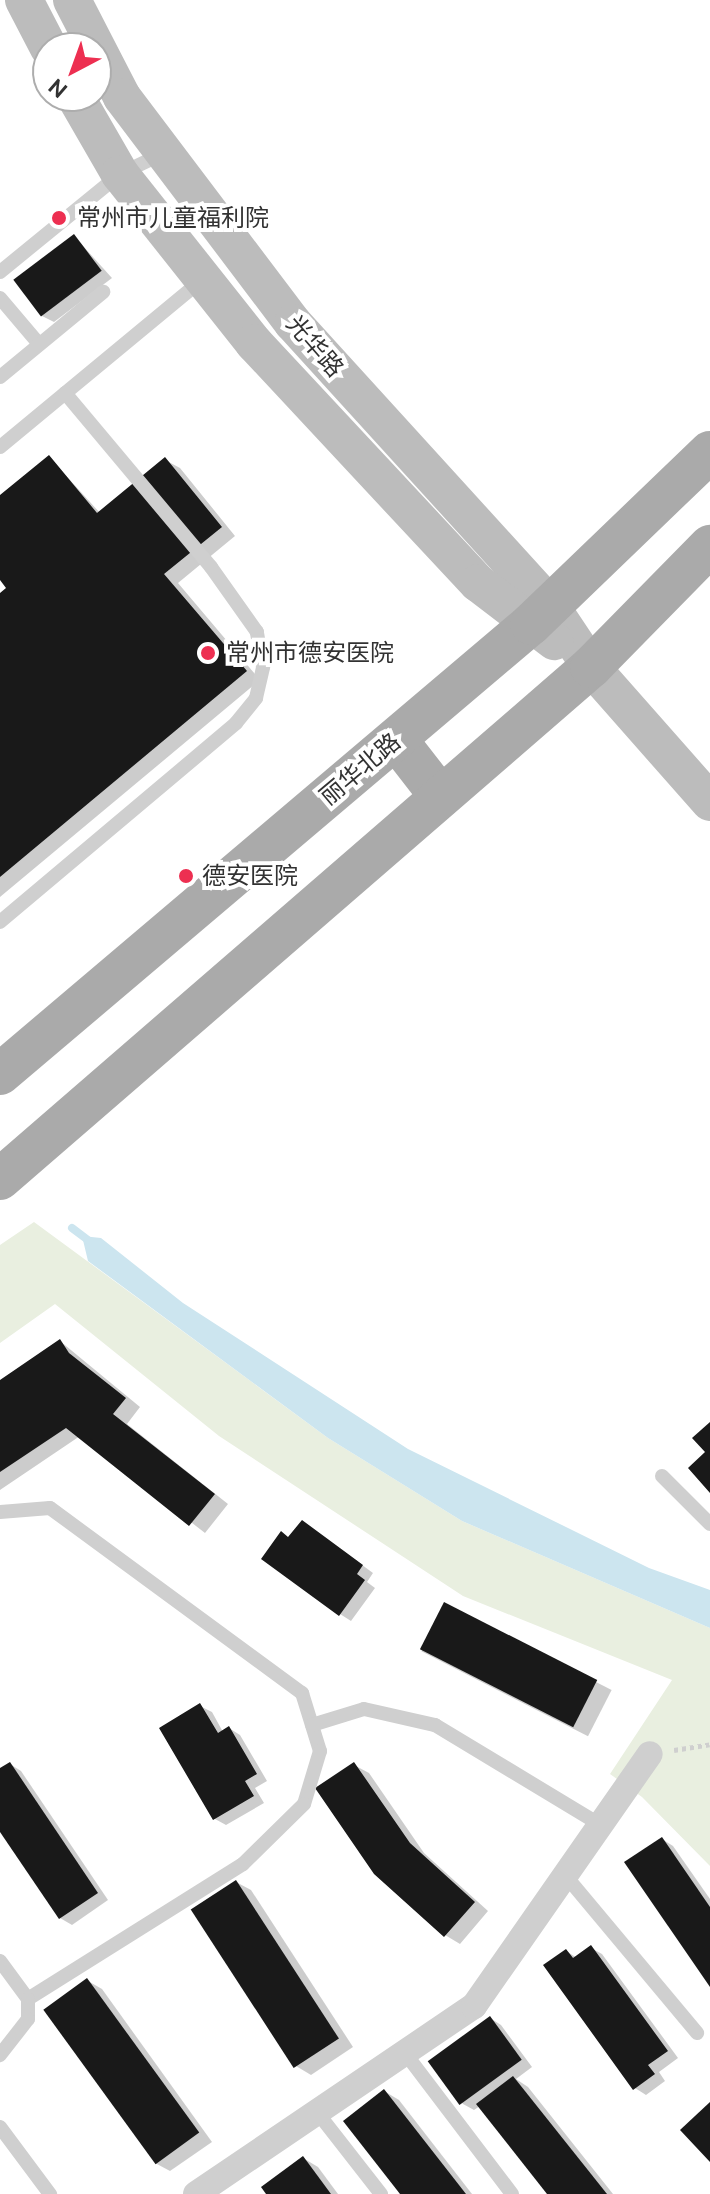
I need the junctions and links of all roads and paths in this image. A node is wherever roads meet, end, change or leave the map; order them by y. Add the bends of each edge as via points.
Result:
1 (24, 0) edge
2 (72, 0) edge
3 (41, 32) edge
4 (84, 112) edge
5 (164, 153) junction
6 (120, 174) junction
7 (0, 272) edge
8 (202, 280) junction
9 (103, 292) dead end
10 (0, 298) edge
11 (39, 344) junction
12 (0, 377) edge
13 (65, 393) junction
14 (0, 447) edge
15 (710, 452) edge
16 (710, 546) edge
17 (540, 614) junction
18 (591, 667) junction
19 (396, 739) junction
20 (441, 797) junction
21 (710, 802) edge
22 (0, 922) edge
23 (0, 1074) edge
24 (10, 1170) edge
25 (662, 1476) dead end
26 (0, 1512) edge
27 (710, 1524) edge
28 (312, 1725) junction
29 (710, 1744) edge
30 (650, 1754) joint
31 (601, 1825) junction
32 (565, 1875) junction
33 (0, 1961) edge
34 (28, 1999) junction
35 (697, 2033) dead end
36 (405, 2053) junction
37 (0, 2055) edge
38 (317, 2112) junction
39 (0, 2127) edge
40 (210, 2190) edge
41 (50, 2194) edge
42 (381, 2194) edge
43 (512, 2194) edge

1 - 3 main road
2 - 5 main road, 光华路 via 122,97
4 - 6 main road, 光华路
5 - 6 lane
5 - 17 main road, 光华路 via 293,323
6 - 7 lane
6 - 8 main road, 光华路
8 - 13 lane
8 - 17 main road, 光华路 via 478,583
9 - 11 lane
10 - 11 lane
11 - 12 lane
13 - 14 lane
13 - 22 lane via 211,567 257,632 263,667 256,698 236,723
15 - 17 main road, 丽华北路
16 - 18 main road
17 - 18 main road, 光华路
17 - 19 main road, 丽华北路
18 - 20 main road
18 - 21 main road, 光华路
19 - 20 main road
19 - 23 main road, 丽华北路
20 - 24 main road
25 - 27 lane
26 - 28 lane via 50,1508 302,1693
28 - 31 lane via 364,1709 435,1725
28 - 34 lane via 320,1751 304,1804 243,1864
29 - 30 path
30 - 31 street
31 - 32 street
32 - 35 lane
32 - 36 street via 474,2006
33 - 34 lane
34 - 37 lane via 28,2019
36 - 38 street
36 - 43 lane
38 - 40 street
38 - 42 lane
39 - 41 lane

